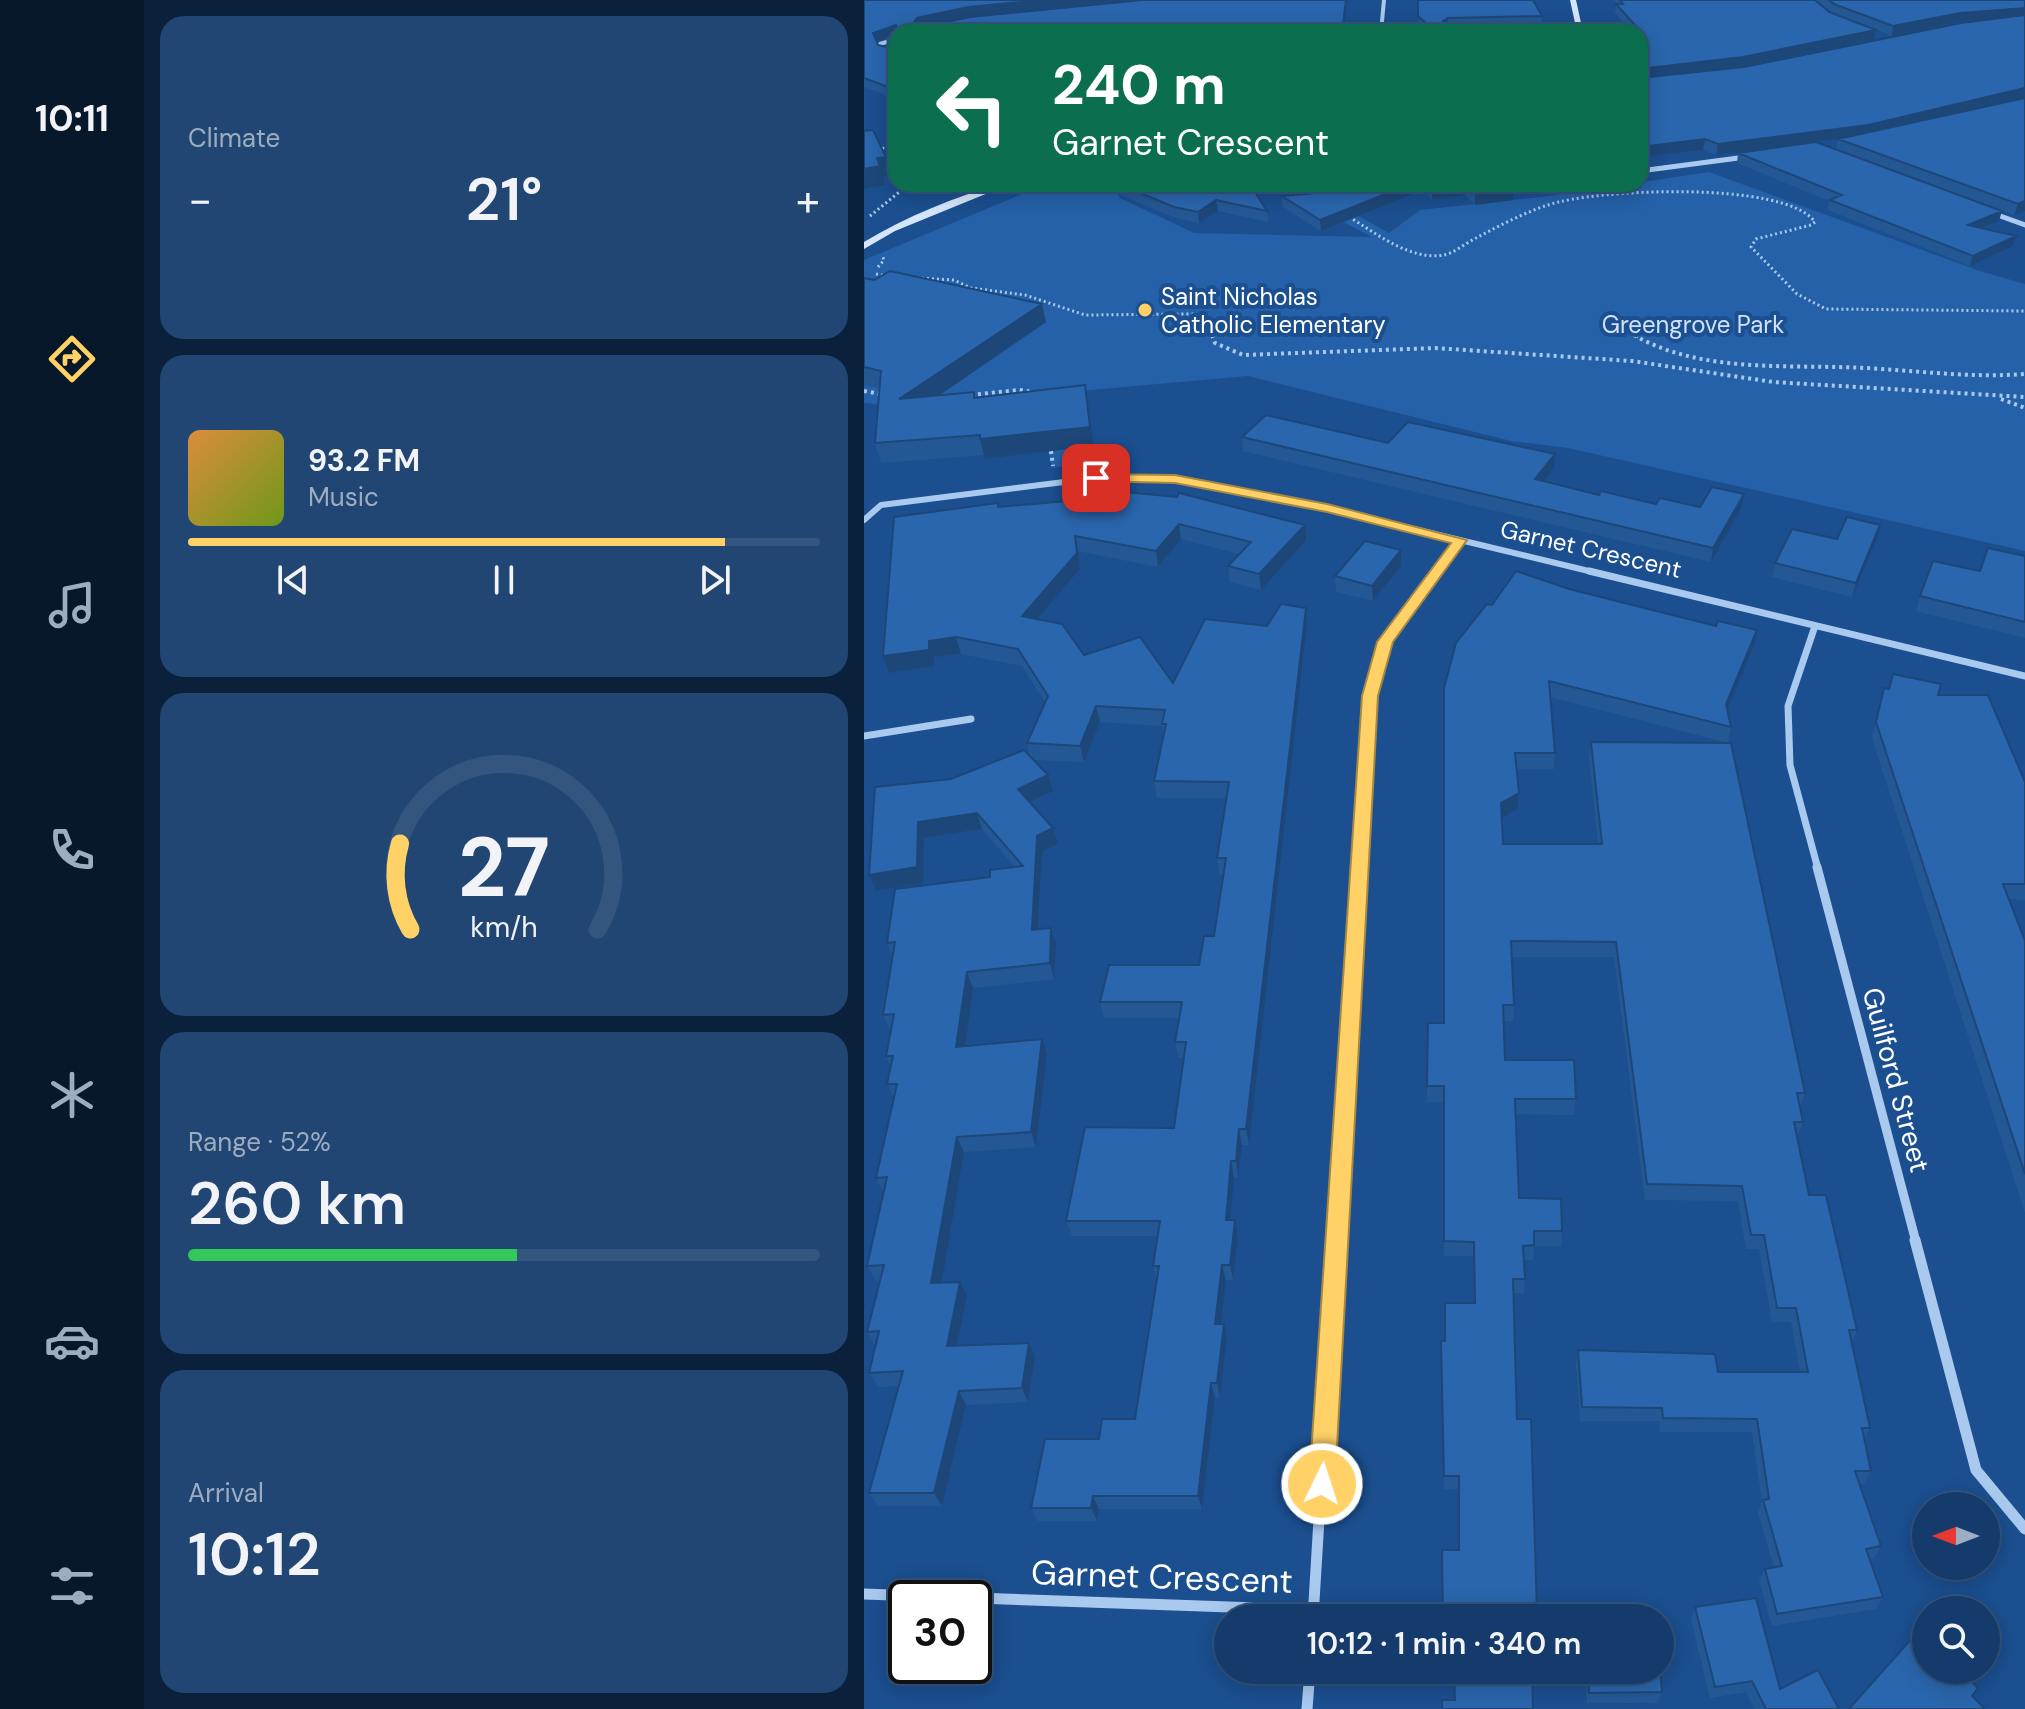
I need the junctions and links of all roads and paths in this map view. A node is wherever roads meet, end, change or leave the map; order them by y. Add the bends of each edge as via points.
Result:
1 (1384, 0) edge
2 (1573, 0) edge
3 (1382, 24) edge
4 (1579, 24) edge
5 (888, 42) edge
6 (888, 52) edge
7 (864, 140) edge
8 (888, 150) edge
9 (1758, 156) edge
10 (1648, 170) edge
11 (900, 192) edge
12 (1003, 192) edge
13 (1980, 209) edge
14 (1344, 214) edge
15 (864, 223) edge
16 (2025, 225) edge
17 (869, 244) edge
18 (876, 274) dead end
19 (899, 277) edge
20 (914, 277) edge
21 (2025, 311) edge
22 (1629, 320) dead end
23 (2025, 374) edge
24 (864, 391) edge
25 (891, 396) edge
26 (967, 396) edge
27 (2025, 397) edge
28 (1997, 398) junction
29 (1046, 399) edge
30 (2025, 408) edge
31 (1050, 441) edge
32 (1054, 483) junction
33 (864, 520) edge
34 (1459, 540) junction
35 (1815, 626) junction
36 (2025, 676) edge
37 (971, 719) dead end
38 (864, 736) edge
39 (2025, 1529) edge
40 (864, 1594) edge
41 (1315, 1604) edge
42 (1214, 1610) edge
43 (1309, 1684) edge
44 (1307, 1709) edge

1 - 3 street
2 - 4 street
5 - 6 street via 880,44
7 - 8 path
9 - 10 street
11 - 15 path
12 - 17 street
13 - 16 street
14 - 21 path via 1412,254 1430,256 1446,255 1551,204 1631,193 1745,195 1813,218 1815,222 1804,227 1756,239 1751,247 1812,304 1839,310
18 - 19 path
20 - 28 path via 1025,295 1085,315 1194,314 1206,322 1215,343 1243,355 1400,348 1514,352 1643,362 1773,382
22 - 23 path via 1632,334 1651,346 1727,360 1959,378
24 - 25 path
26 - 29 path via 1033,390
27 - 28 path
28 - 30 path
31 - 32 path
32 - 33 street, Garnet Crescent via 881,505
32 - 34 street, Garnet Crescent via 1175,479
34 - 35 street, Garnet Crescent
34 - 41 street via 1385,642 1370,696
35 - 36 street, Garnet Crescent
35 - 39 street, Guilford Street via 1788,706 1790,765 1976,1470
37 - 38 street
40 - 42 street, Garnet Crescent
43 - 44 street

